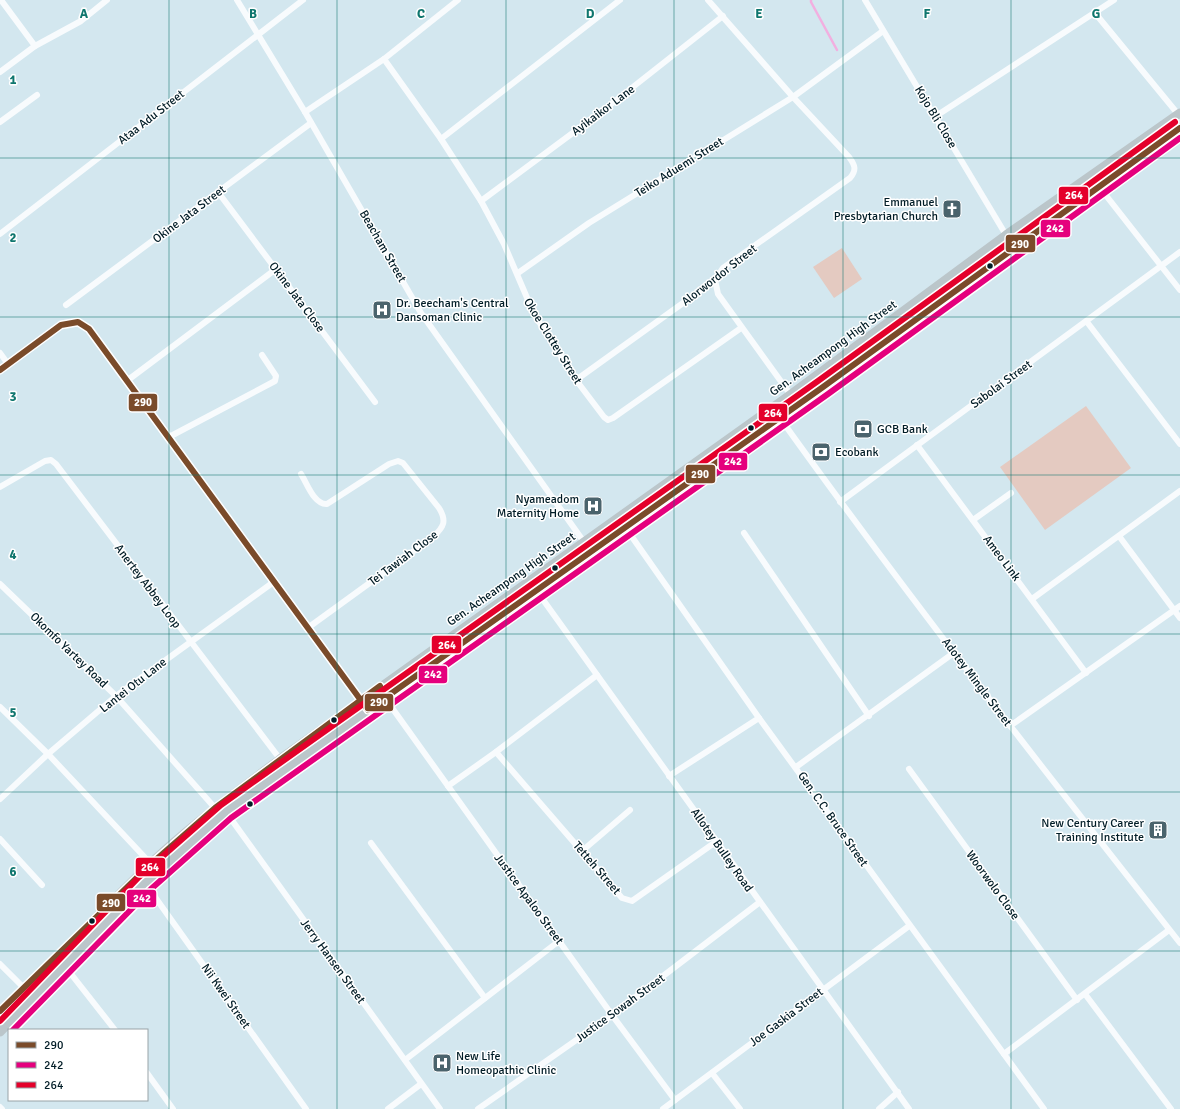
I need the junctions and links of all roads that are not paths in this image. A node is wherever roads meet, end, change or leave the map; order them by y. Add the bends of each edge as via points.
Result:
1 (1, 0) edge
2 (107, 0) edge
3 (237, 0) edge
4 (302, 0) edge
5 (458, 0) edge
6 (620, 0) edge
7 (708, 0) edge
8 (865, 0) edge
9 (1114, 0) edge
10 (1095, 13) junction
11 (723, 16) junction
12 (883, 31) junction
13 (258, 33) junction
14 (35, 46) junction
15 (384, 59) junction
16 (0, 72) edge
17 (38, 95) dead end
18 (793, 96) junction
19 (305, 112) junction
20 (1179, 114) edge
21 (936, 116) junction
22 (0, 122) edge
23 (311, 123) junction
24 (1180, 128) edge
25 (441, 139) junction
26 (1090, 175) junction
27 (1098, 187) junction
28 (218, 192) junction
29 (481, 201) junction
30 (0, 234) edge
31 (1006, 235) junction
32 (1180, 252) edge
33 (1162, 266) junction
34 (276, 269) junction
35 (518, 273) junction
36 (715, 280) junction
37 (1180, 290) edge
38 (66, 305) dead end
39 (1087, 322) junction
40 (741, 328) junction
41 (0, 353) edge
42 (262, 355) dead end
43 (8, 364) junction
44 (0, 370) edge
45 (128, 380) junction
46 (576, 380) junction
47 (790, 395) junction
48 (375, 402) dead end
49 (798, 405) junction
50 (780, 418) junction
51 (169, 436) junction
52 (1180, 444) edge
53 (917, 445) junction
54 (301, 474) dead end
55 (0, 487) edge
56 (1180, 491) edge
57 (1011, 494) dead end
58 (840, 502) junction
59 (973, 520) junction
60 (625, 527) junction
61 (744, 533) dead end
62 (1119, 536) junction
63 (584, 542) junction
64 (275, 581) junction
65 (0, 584) edge
66 (536, 590) junction
67 (1032, 599) junction
68 (1180, 606) edge
69 (1174, 610) junction
70 (1180, 618) edge
71 (309, 627) junction
72 (190, 642) junction
73 (955, 652) junction
74 (1086, 673) junction
75 (597, 675) junction
76 (116, 696) junction
77 (385, 698) junction
78 (362, 699) junction
79 (0, 707) edge
80 (368, 710) junction
81 (868, 716) junction
82 (759, 718) junction
83 (1010, 726) junction
84 (496, 752) junction
85 (48, 754) junction
86 (280, 759) junction
87 (796, 767) junction
88 (909, 769) dead end
89 (669, 776) junction
90 (448, 786) junction
91 (0, 799) edge
92 (216, 808) junction
93 (630, 810) dead end
94 (226, 812) junction
95 (0, 839) edge
96 (717, 841) junction
97 (371, 843) dead end
98 (582, 851) junction
99 (151, 864) junction
100 (145, 883) junction
101 (42, 885) dead end
102 (760, 902) junction
103 (909, 926) junction
104 (1169, 930) junction
105 (559, 941) junction
106 (1180, 943) edge
107 (0, 964) edge
108 (64, 965) junction
109 (823, 988) junction
110 (25, 989) junction
111 (1086, 994) junction
112 (485, 998) junction
113 (1077, 1000) junction
114 (0, 1011) edge
115 (612, 1015) junction
116 (114, 1029) edge
117 (0, 1032) edge
118 (1004, 1054) junction
119 (405, 1060) junction
120 (148, 1074) edge
121 (712, 1074) junction
122 (421, 1084) junction
123 (898, 1092) junction
124 (676, 1100) junction
125 (173, 1109) edge
126 (306, 1109) edge
127 (388, 1109) edge
128 (440, 1109) edge
129 (478, 1109) edge
130 (664, 1109) edge
131 (740, 1109) edge
132 (879, 1109) edge
133 (910, 1109) edge
134 (1044, 1109) edge
135 (1171, 1109) edge

1 - 14 street
2 - 14 street via 81,21
3 - 13 street, Beacham Street
4 - 13 street, Ataa Adu Street
5 - 15 street
6 - 25 street
7 - 11 street
8 - 12 street, Kojo Bli Close
9 - 10 street
10 - 20 street
10 - 21 street
11 - 18 street
11 - 29 street, Ayikaikor Lane via 605,109
12 - 18 street, Teiko Aduemi Street
12 - 21 street, Kojo Bli Close
13 - 19 street, Beacham Street
13 - 30 street, Ataa Adu Street
14 - 16 street
15 - 19 street
15 - 25 street, Okoe Clottey Street
17 - 22 street
18 - 35 street, Teiko Aduemi Street via 589,223
18 - 36 street, Alorwordor Street via 849,157 855,166 855,173 723,268
19 - 23 street, Beacham Street
20 - 26 main road, Gen. Acheampong High Street
21 - 31 street, Kojo Bli Close
23 - 28 street, Okine Jata Street
23 - 63 street, Beacham Street via 421,313
24 - 27 main road, Gen. Acheampong High Street
25 - 29 street, Okoe Clottey Street
26 - 27 street
26 - 31 main road, Gen. Acheampong High Street
27 - 33 street
27 - 49 main road, Gen. Acheampong High Street
28 - 34 street, Okine Jata Close
28 - 38 street, Okine Jata Street
29 - 35 street, Okoe Clottey Street
31 - 47 main road, Gen. Acheampong High Street
32 - 33 street, Sabolai Street
33 - 37 street
33 - 39 street, Sabolai Street
34 - 45 street
34 - 48 street, Okine Jata Close
35 - 46 street, Okoe Clottey Street via 524,294 534,314
36 - 40 street via 718,294
36 - 46 street, Alorwordor Street
39 - 52 street
39 - 53 street, Sabolai Street
40 - 46 street, Okoe Clottey Street via 608,420
40 - 47 street
41 - 43 street
42 - 51 street via 276,376 275,381
43 - 44 street
43 - 45 street via 61,325 78,322 89,329
45 - 51 street
47 - 49 street
47 - 63 main road, Gen. Acheampong High Street
49 - 50 main road, Gen. Acheampong High Street
50 - 58 street, Adotey Mingle Street
50 - 60 main road, Gen. Acheampong High Street
51 - 64 street
53 - 58 street, Sabolai Street
53 - 59 street, Ameo Link
54 - 71 street, Tei Tawiah Close via 318,501 327,504 389,464 398,461 403,463 444,516 441,530 433,537
55 - 72 street, Anertey Abbey Loop via 45,461 51,460 56,464
56 - 62 street
57 - 59 street
58 - 73 street, Adotey Mingle Street
59 - 67 street, Ameo Link
60 - 66 main road, Gen. Acheampong High Street
60 - 82 street, Gen. C.C. Bruce Street
61 - 81 street
62 - 67 street
62 - 69 street
63 - 78 main road, Gen. Acheampong High Street
64 - 71 street
64 - 72 street, Lantei Otu Lane
65 - 76 street, Okomfo Yartey Road
66 - 75 street, Allotey Bulley Road
66 - 77 main road, Gen. Acheampong High Street
67 - 74 street, Ameo Link
68 - 69 street
69 - 70 street
69 - 74 street
71 - 78 street
72 - 76 street, Lantei Otu Lane
72 - 86 street, Anertey Abbey Loop
73 - 81 street
73 - 83 street, Adotey Mingle Street
74 - 83 street
75 - 84 street
75 - 89 street, Allotey Bulley Road
76 - 85 street, Lantei Otu Lane
76 - 92 street, Okomfo Yartey Road
77 - 80 main road, Gen. Acheampong High Street
77 - 90 street, Justice Apaloo Street
78 - 80 street
78 - 86 main road, Gen. Acheampong High Street
79 - 85 street
80 - 94 main road, Gen. Acheampong High Street
81 - 87 street
82 - 87 street, Gen. C.C. Bruce Street
82 - 89 street
83 - 104 street, Adotey Mingle Street
84 - 90 street
84 - 98 street, Tetteh Street
85 - 91 street, Lantei Otu Lane
85 - 99 street
86 - 92 main road, Gen. Acheampong High Street
87 - 103 street, Gen. C.C. Bruce Street
88 - 113 street, Woorwolo Close
89 - 96 street, Allotey Bulley Road
90 - 105 street, Justice Apaloo Street
92 - 99 main road, Gen. Acheampong High Street
93 - 98 street
94 - 100 main road, Gen. Acheampong High Street
94 - 119 street, Jerry Hansen Street
95 - 101 street
96 - 98 street, Tetteh Street via 632,901 622,898
96 - 102 street, Allotey Bulley Road
97 - 112 street
99 - 110 main road, Gen. Acheampong High Street
100 - 108 main road, Gen. Acheampong High Street
100 - 126 street, Nii Kwei Street
102 - 109 street, Allotey Bulley Road
102 - 115 street, Justice Sowah Street
103 - 109 street, Joe Gaskia Street
103 - 118 street, Gen. C.C. Bruce Street
104 - 106 street, Adotey Mingle Street
104 - 111 street
105 - 112 street
105 - 115 street, Justice Apaloo Street
107 - 110 street
108 - 116 street
108 - 117 main road, Gen. Acheampong High Street
109 - 121 street, Joe Gaskia Street
109 - 123 street, Allotey Bulley Road
110 - 114 main road, Gen. Acheampong High Street
111 - 113 street
111 - 135 street
112 - 119 street
113 - 118 street
115 - 124 street, Justice Apaloo Street
115 - 129 street, Justice Sowah Street
118 - 134 street, Gen. C.C. Bruce Street
119 - 122 street, Jerry Hansen Street
120 - 125 street
121 - 124 street, Joe Gaskia Street
121 - 131 street
122 - 127 street
122 - 128 street, Jerry Hansen Street
123 - 132 street
123 - 133 street, Allotey Bulley Road
124 - 130 street, Joe Gaskia Street

